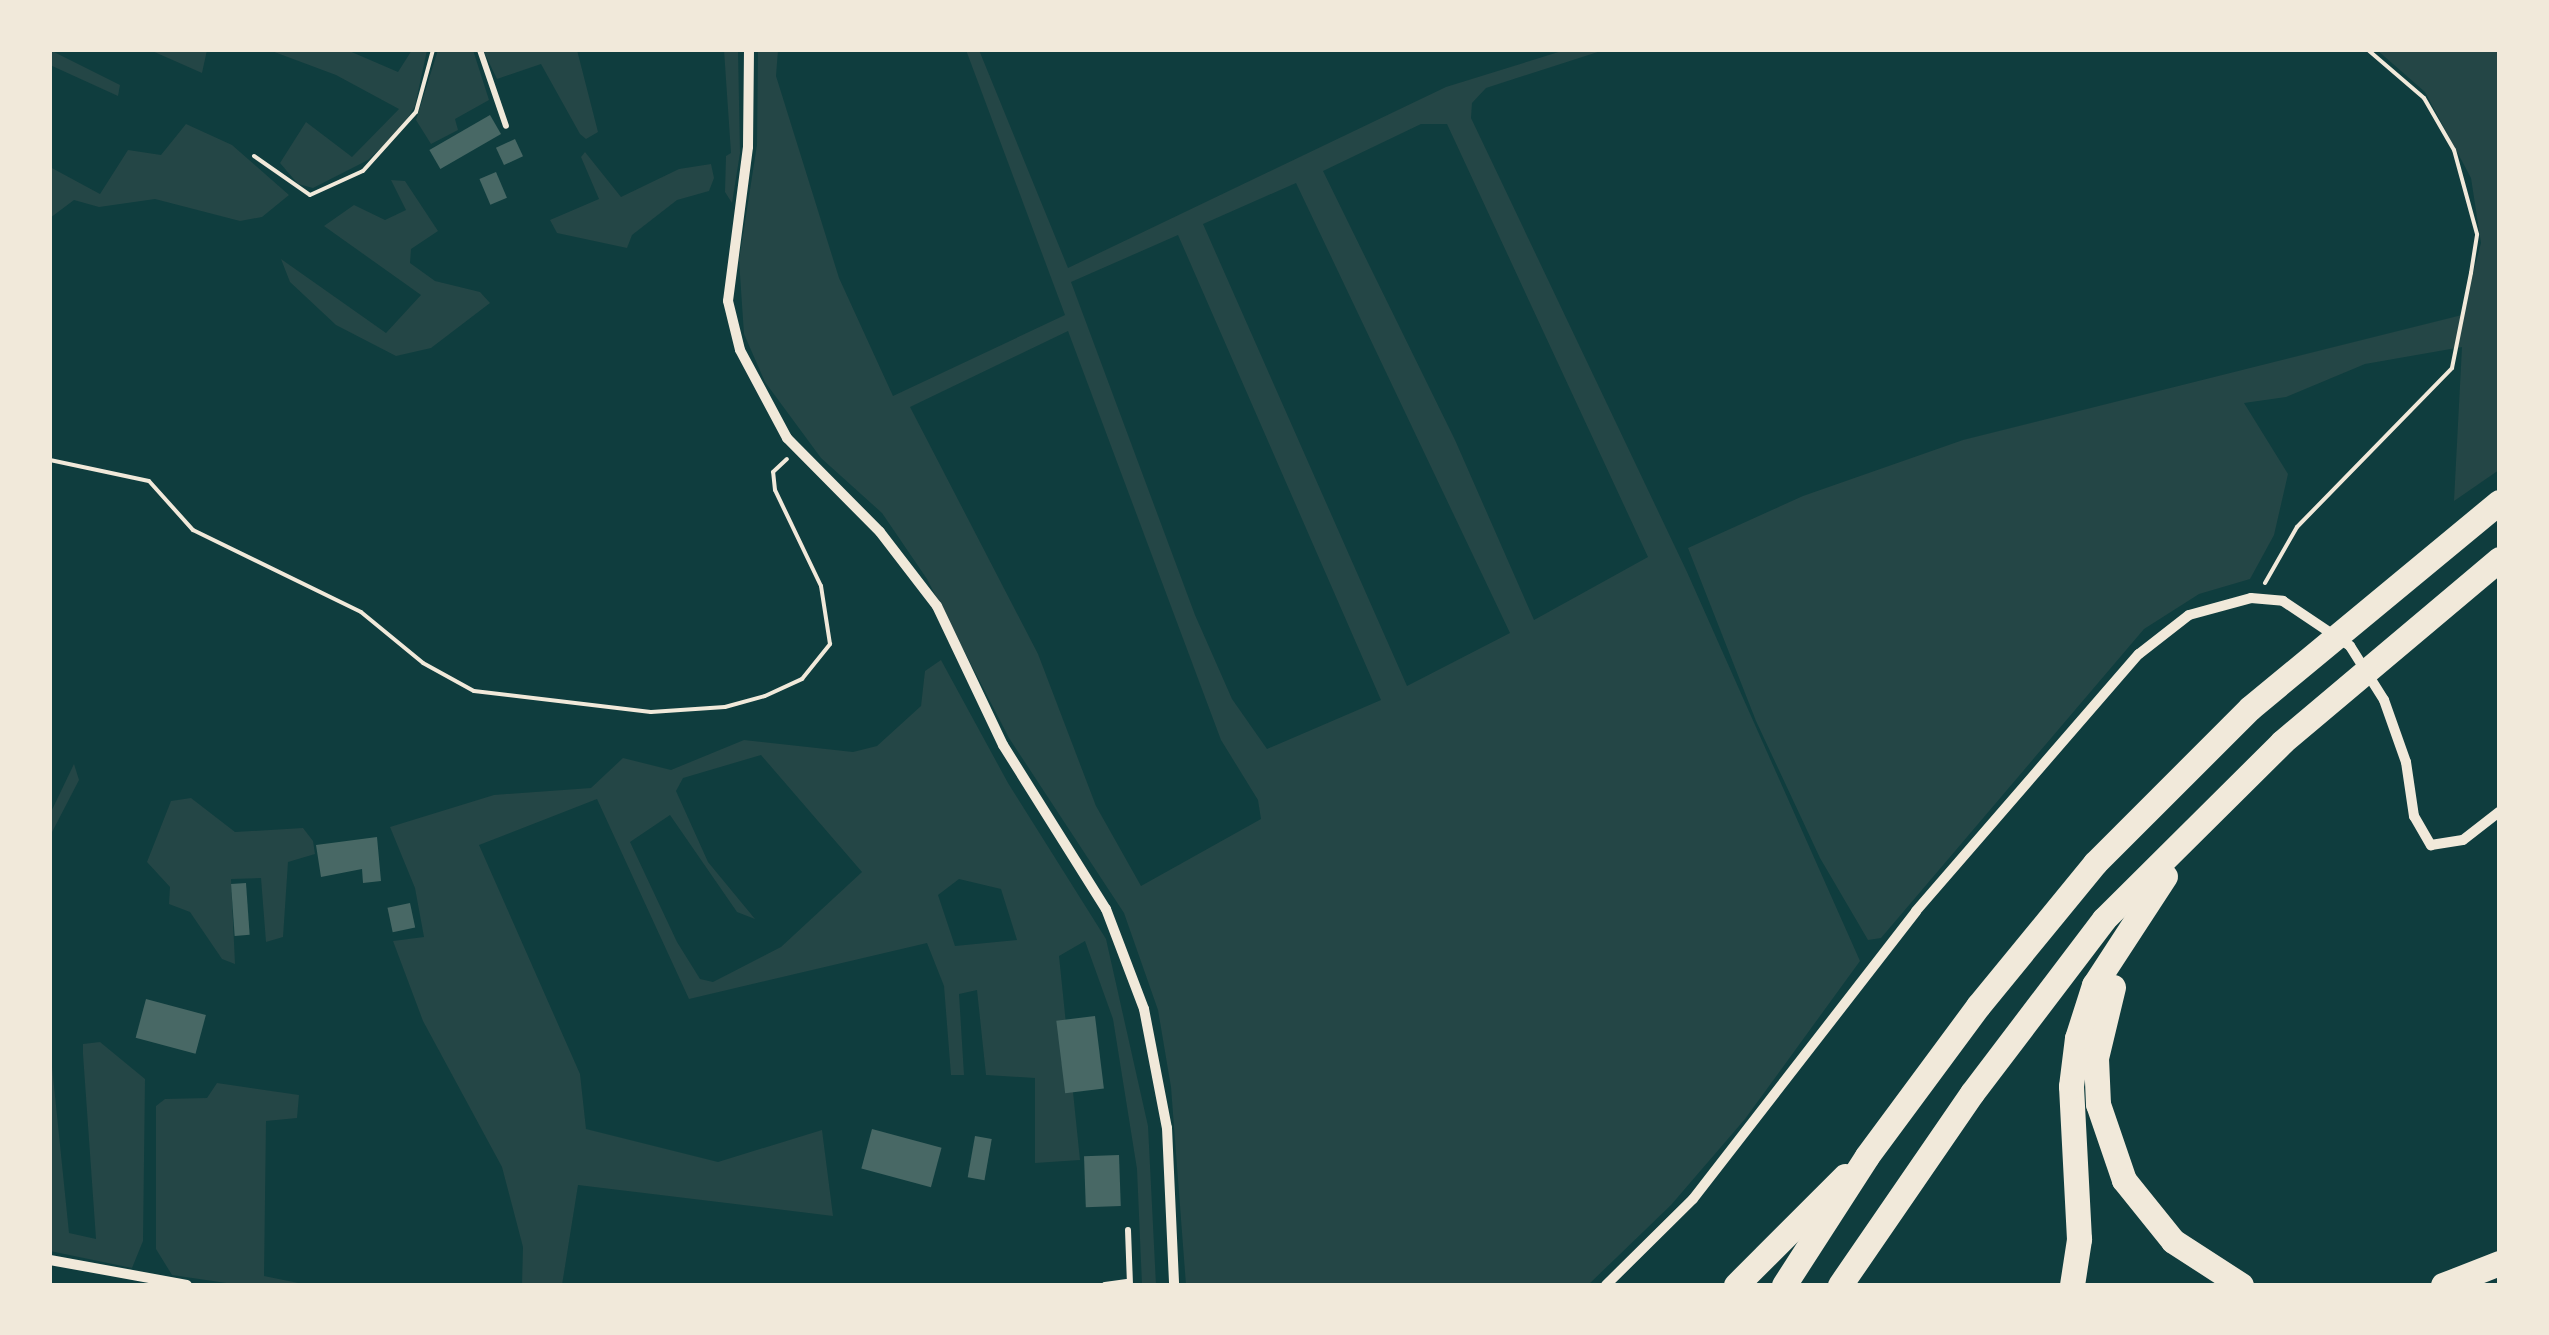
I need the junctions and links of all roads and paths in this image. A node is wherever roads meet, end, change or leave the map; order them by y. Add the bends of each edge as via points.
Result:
1 (433, 50) edge
2 (480, 50) edge
3 (748, 50) edge
4 (2368, 50) edge
5 (506, 126) dead end
6 (254, 156) dead end
7 (798, 448) junction
8 (50, 460) edge
9 (2499, 502) edge
10 (2499, 558) edge
11 (2261, 599) junction
12 (2499, 812) edge
13 (2193, 834) junction
14 (2153, 893) junction
15 (1867, 1156) junction
16 (1128, 1230) dead end
17 (50, 1260) edge
18 (2499, 1263) edge
19 (1128, 1284) edge
20 (188, 1285) edge
21 (1105, 1285) edge
22 (1174, 1285) edge
23 (1606, 1285) edge
24 (1736, 1285) edge
25 (1784, 1285) edge
26 (1840, 1285) edge
27 (2072, 1285) edge
28 (2241, 1285) edge
29 (2443, 1285) edge

1 - 6 path via 416,112 363,171 310,195
2 - 5 lane
3 - 7 street via 748,147 728,301 751,378
4 - 11 path via 2424,98 2454,150 2477,234 2471,273 2452,368 2297,528 2272,562
7 - 8 path via 773,472 775,490 822,586 830,644 802,679 765,696 725,707 651,712 474,691 423,663 360,612 193,530 149,481
7 - 22 street via 880,532 937,606 1003,745 1119,936 1144,1009 1166,1128
9 - 15 highway via 2250,708 2095,864
10 - 13 highway via 2282,742
11 - 12 street via 2284,601 2350,646 2384,700 2406,762 2414,816 2430,844 2462,840
11 - 23 street via 2189,615 2139,654 1916,910 1693,1199
13 - 14 highway
13 - 26 highway via 2104,919 1972,1093
14 - 27 highway via 2094,986 2077,1038 2070,1086 2079,1238
14 - 28 highway via 2104,1010 2098,1104 2124,1180 2144,1211 2209,1270
15 - 24 highway via 1796,1218
15 - 25 highway
16 - 19 lane
17 - 20 street
18 - 29 highway
19 - 21 lane

